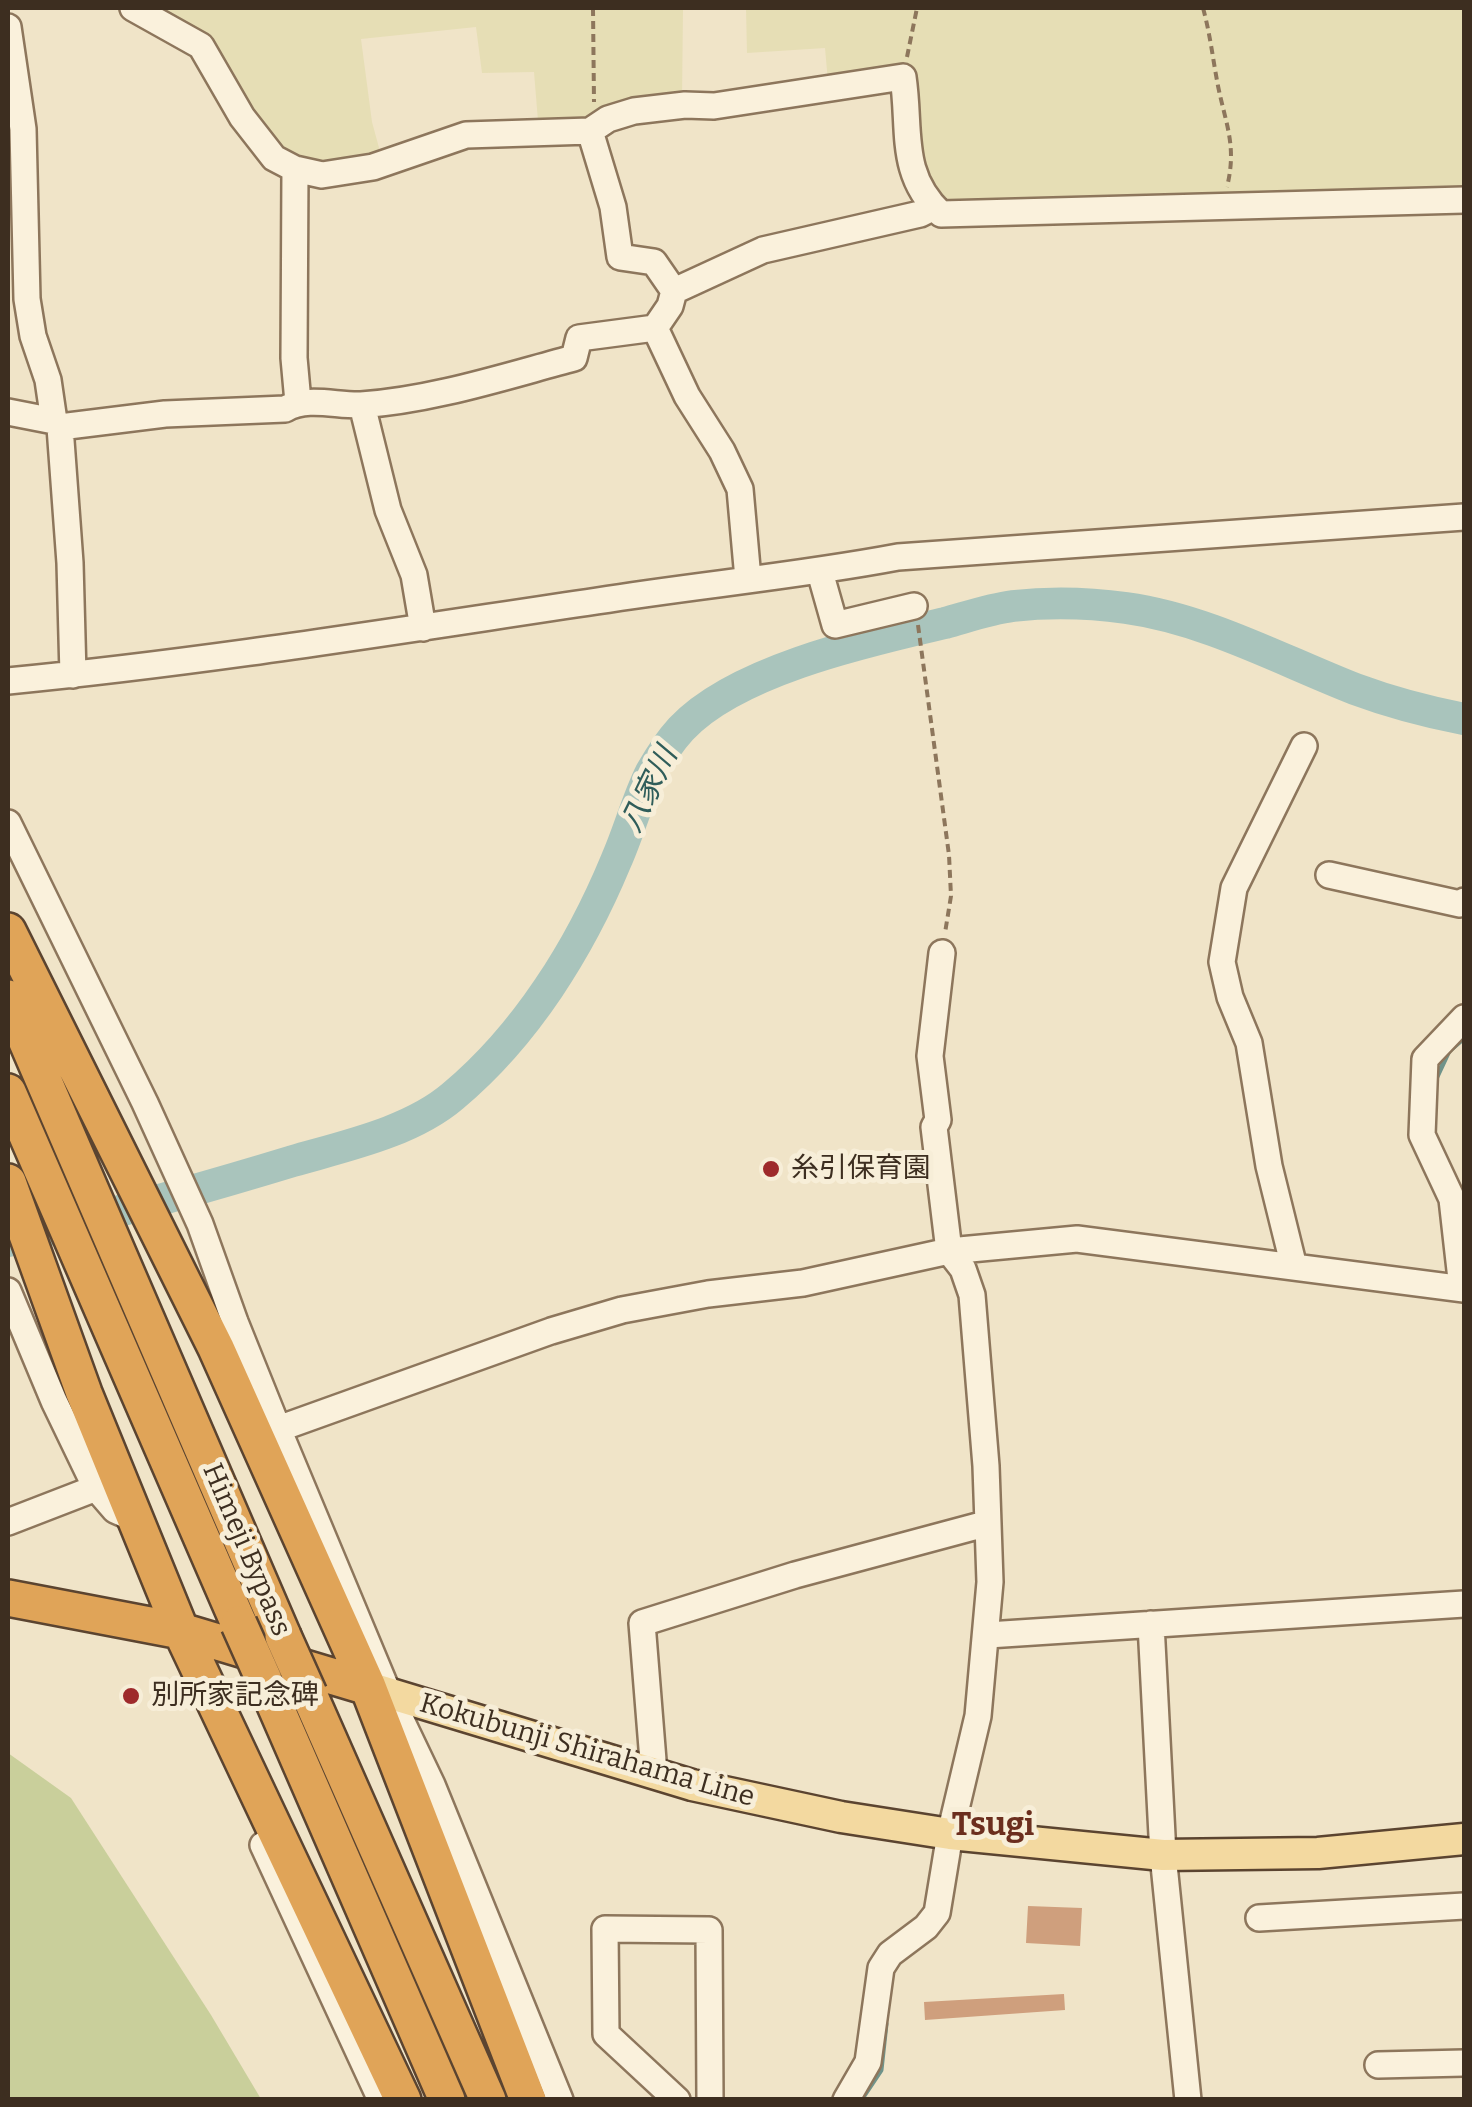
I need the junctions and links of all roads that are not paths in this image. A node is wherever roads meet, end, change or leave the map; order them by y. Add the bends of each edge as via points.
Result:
1 (133, 8) edge
2 (8, 26) edge
3 (590, 131) junction
4 (295, 170) junction
5 (1464, 200) edge
6 (934, 207) junction
7 (674, 291) junction
8 (655, 328) junction
9 (298, 402) junction
10 (362, 404) junction
11 (8, 412) edge
12 (57, 424) junction
13 (1464, 517) edge
14 (820, 572) junction
15 (748, 578) junction
16 (914, 606) road end
17 (424, 628) junction
18 (73, 675) junction
19 (8, 681) edge
20 (1304, 746) dead end
21 (8, 824) edge
22 (1329, 875) dead end
23 (1464, 900) edge
24 (8, 931) edge
25 (942, 953) road end
26 (8, 998) edge
27 (1464, 1018) edge
28 (8, 1092) edge
29 (8, 1182) edge
30 (949, 1251) junction
31 (1294, 1267) junction
32 (1463, 1288) edge
33 (8, 1291) edge
34 (278, 1429) junction
35 (96, 1488) junction
36 (133, 1518) junction
37 (8, 1522) edge
38 (985, 1524) junction
39 (8, 1598) edge
40 (1464, 1604) edge
41 (1151, 1624) junction
42 (180, 1631) junction
43 (988, 1635) junction
44 (379, 1691) junction
45 (654, 1773) junction
46 (950, 1834) junction
47 (1464, 1839) edge
48 (1162, 1856) junction
49 (1464, 1906) edge
50 (1259, 1918) dead end
51 (1464, 2063) edge
52 (1378, 2064) dead end
53 (380, 2100) edge
54 (403, 2100) edge
55 (446, 2100) edge
56 (488, 2100) edge
57 (528, 2100) edge
58 (560, 2100) edge
59 (677, 2100) edge
60 (710, 2100) edge
61 (846, 2100) edge
62 (1188, 2100) edge

1 - 4 street via 200,46 274,158
2 - 12 street via 23,129 28,300
3 - 4 street via 466,136 374,166 322,175
3 - 6 street via 634,111 714,106 902,77 906,146 924,199
3 - 7 street via 620,257 654,262
4 - 9 street
5 - 6 street via 941,214
6 - 7 street via 763,250
7 - 8 street
8 - 10 street via 578,338 574,358
8 - 15 street via 740,489
9 - 10 street
9 - 12 street
10 - 17 street
11 - 12 street
12 - 18 street
13 - 14 street via 898,557
14 - 15 street
14 - 16 street via 835,625
15 - 17 street
17 - 18 street
18 - 19 street
20 - 31 street via 1234,888 1222,962 1249,1043
21 - 34 street via 174,1164
22 - 23 street
24 - 44 highway
25 - 30 street via 930,1056
26 - 56 highway, Himeji Bypass, bridge
27 - 32 street via 1425,1059 1422,1135 1452,1199
28 - 55 highway, Himeji Bypass, bridge
29 - 36 highway
30 - 31 street via 1077,1240
30 - 34 street via 804,1283 622,1310
30 - 38 street via 972,1294
31 - 32 street
33 - 35 street
34 - 44 street
35 - 36 street via 115,1510
35 - 37 street
36 - 42 highway
38 - 43 street
38 - 45 street via 642,1623
39 - 42 highway
40 - 41 street
41 - 43 street
41 - 48 street
42 - 44 highway
42 - 53 street via 187,1680
42 - 54 highway
43 - 46 street via 978,1716
44 - 45 main road, Kokubunji Shirahama Line
44 - 57 highway
44 - 58 street via 432,1785
45 - 46 main road, Kokubunji Shirahama Line via 822,1813
46 - 48 main road, Kokubunji Shirahama Line
46 - 61 street via 937,1913 881,1968 868,2062
47 - 48 main road, Kokubunji Shirahama Line via 1318,1853
48 - 62 street
49 - 50 street
51 - 52 street
59 - 60 street via 606,2034 605,1929 709,1930

